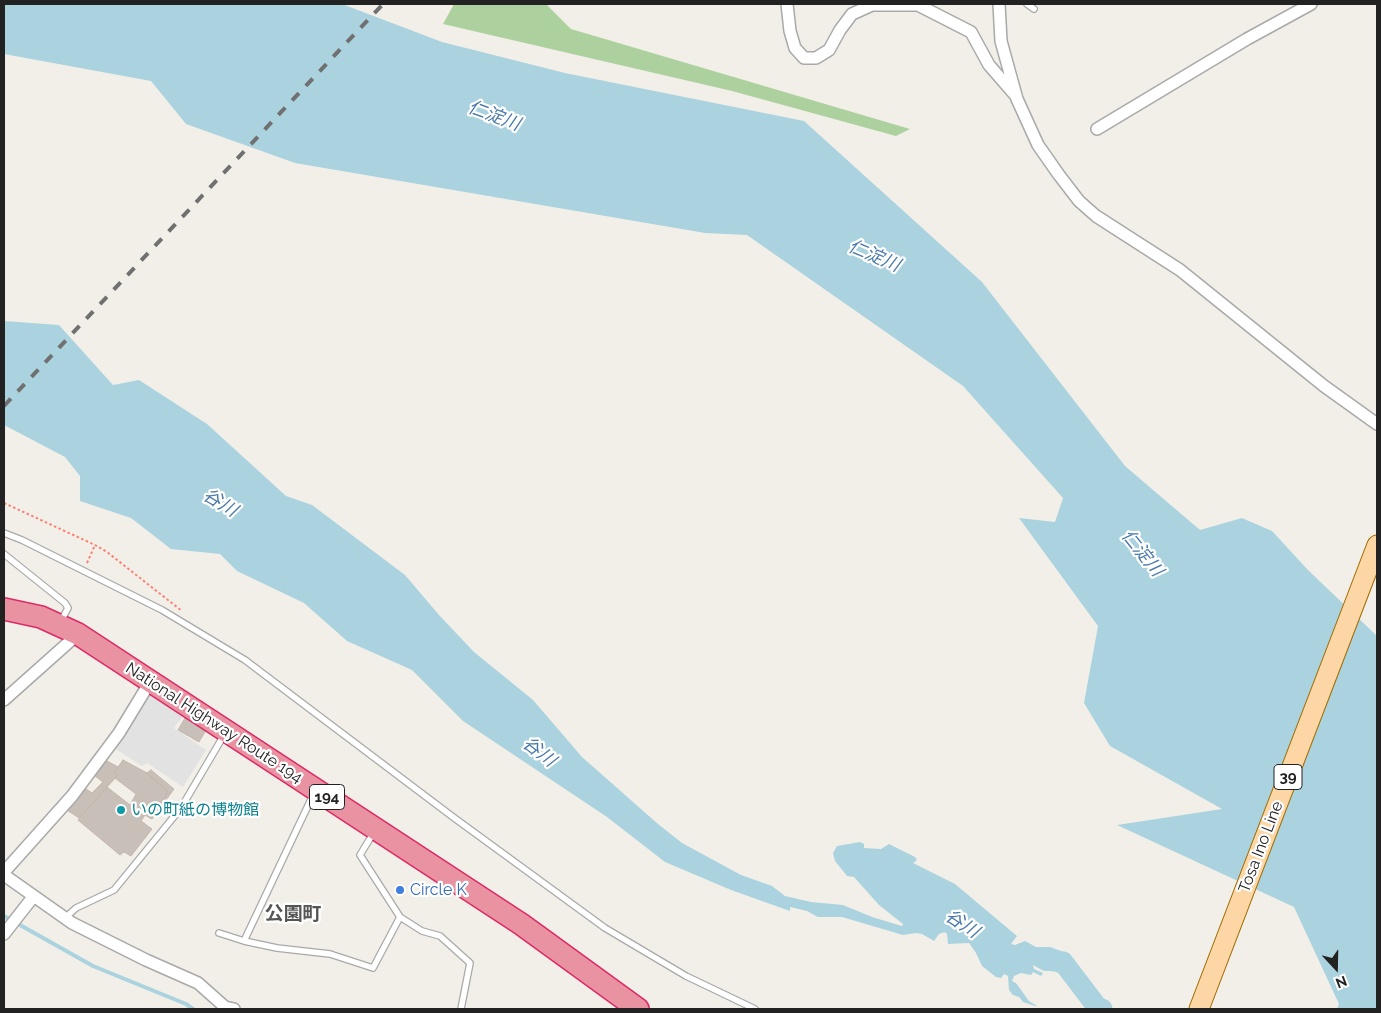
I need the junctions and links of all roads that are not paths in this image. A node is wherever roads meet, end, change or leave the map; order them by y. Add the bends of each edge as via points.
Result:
1 (787, 4) edge
2 (999, 4) edge
3 (1027, 4) edge
4 (1310, 4) edge
5 (1034, 9) dead end
6 (1017, 98) junction
7 (1097, 129) dead end
8 (1377, 424) edge
9 (4, 533) edge
10 (1377, 546) edge
11 (4, 554) edge
12 (4, 609) edge
13 (59, 625) junction
14 (78, 634) junction
15 (150, 682) junction
16 (5, 696) edge
17 (226, 731) junction
18 (316, 789) junction
19 (376, 828) junction
20 (4, 874) edge
21 (33, 897) junction
22 (400, 917) junction
23 (65, 918) junction
24 (220, 933) dead end
25 (4, 934) edge
26 (244, 941) junction
27 (227, 1008) edge
28 (461, 1009) edge
29 (638, 1009) edge
30 (755, 1009) edge
31 (1199, 1009) edge

1 - 6 street via 795,48 804,58 816,58 829,50 852,14 872,5 918,5 971,32 989,65
2 - 6 street via 1001,41
3 - 5 lane
4 - 7 street
6 - 8 street via 1038,144 1059,175 1096,216 1180,270 1324,386
9 - 30 lane via 162,610 244,660 605,928 686,976
10 - 31 main road, Tosa Ino Line / 39
11 - 13 lane via 66,603 68,608
12 - 13 highway, National Highway Route 194 / 194
13 - 14 highway, National Highway Route 194 / 194
14 - 15 highway, National Highway Route 194 / 194
14 - 16 street
15 - 17 highway, National Highway Route 194 / 194
15 - 20 street via 120,733 72,796
17 - 18 highway, National Highway Route 194 / 194
17 - 23 lane via 181,808 114,890 76,908
18 - 19 highway, National Highway Route 194 / 194
18 - 26 lane
19 - 22 lane via 360,855
19 - 29 highway, National Highway Route 194 / 194 via 521,924
20 - 21 street
21 - 23 street
21 - 25 street
22 - 26 lane via 373,968 330,954
22 - 28 lane via 422,931 440,936 470,963
23 - 27 street via 198,983
24 - 26 lane

